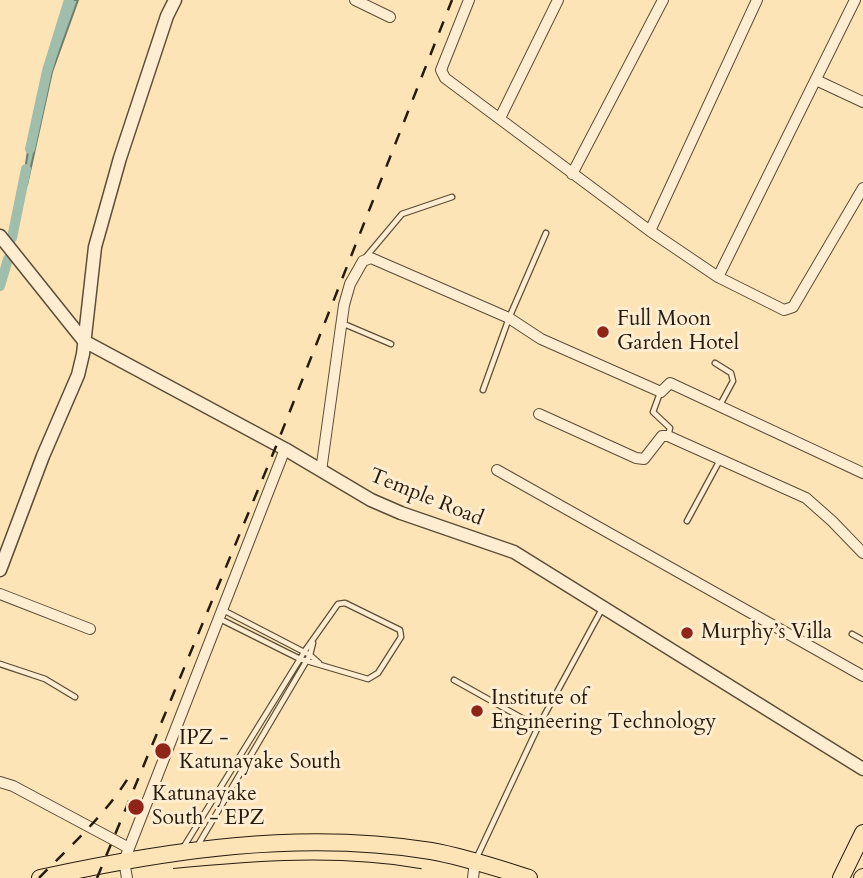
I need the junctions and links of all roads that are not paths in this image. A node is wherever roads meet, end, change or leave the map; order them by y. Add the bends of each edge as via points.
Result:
1 (175, 0) edge
2 (355, 0) edge
3 (469, 0) edge
4 (558, 0) edge
5 (663, 0) edge
6 (757, 0) edge
7 (855, 0) edge
8 (390, 18) dead end
9 (816, 80) junction
10 (863, 102) edge
11 (499, 118) junction
12 (572, 174) junction
13 (863, 188) edge
14 (452, 197) dead end
15 (650, 231) junction
16 (546, 233) dead end
17 (0, 236) edge
18 (363, 261) junction
19 (718, 277) junction
20 (509, 317) junction
21 (341, 323) junction
22 (84, 341) junction
23 (391, 344) dead end
24 (715, 363) dead end
25 (484, 390) dead end
26 (661, 393) junction
27 (720, 406) junction
28 (539, 414) dead end
29 (668, 436) junction
30 (285, 449) junction
31 (720, 459) junction
32 (497, 470) dead end
33 (321, 471) junction
34 (863, 473) edge
35 (687, 521) dead end
36 (863, 553) edge
37 (0, 570) edge
38 (0, 594) edge
39 (603, 608) junction
40 (220, 614) junction
41 (89, 629) dead end
42 (852, 634) dead end
43 (863, 640) edge
44 (307, 653) junction
45 (300, 659) junction
46 (306, 661) junction
47 (320, 663) junction
48 (0, 664) edge
49 (863, 676) edge
50 (454, 680) dead end
51 (75, 697) dead end
52 (538, 727) junction
53 (863, 769) edge
54 (0, 782) edge
55 (863, 833) edge
56 (188, 851) junction
57 (127, 855) junction
58 (475, 861) junction
59 (40, 878) edge
60 (127, 878) edge
61 (174, 878) edge
62 (202, 878) edge
63 (420, 878) edge
64 (473, 878) edge
65 (529, 878) edge
66 (841, 878) edge

1 - 22 street via 103,214 90,272
2 - 8 street
3 - 11 street via 441,70 445,78
4 - 11 street
5 - 12 street
6 - 15 street
7 - 9 street
9 - 10 street
9 - 19 street
11 - 12 street
12 - 15 street
13 - 19 street via 793,307 784,310
14 - 18 lane via 402,214
15 - 19 street
16 - 20 lane
17 - 22 street, Temple Road
18 - 20 street via 371,258
18 - 21 street via 350,284
20 - 25 lane
20 - 26 street via 541,339
21 - 23 lane
21 - 33 street
22 - 30 street, Temple Road
22 - 37 street via 73,391
24 - 27 lane via 731,373 733,381
26 - 27 street via 670,383
26 - 29 lane via 653,412 670,428
27 - 34 street
28 - 29 street via 636,458 644,459 662,436
29 - 31 street
30 - 33 street, Temple Road
30 - 40 street
31 - 35 lane
31 - 36 street via 806,498
32 - 49 street
33 - 39 street, Temple Road via 370,500 514,552
38 - 41 street
39 - 52 lane
39 - 53 street, Temple Road
40 - 44 lane
40 - 45 lane
40 - 57 street
42 - 43 lane
44 - 45 lane
44 - 46 lane
44 - 47 lane
44 - 47 lane via 338,604 345,603 400,631 401,637 378,673 368,679
45 - 46 lane
45 - 56 lane
46 - 47 lane
46 - 56 lane
48 - 51 lane via 45,678
50 - 52 lane
52 - 58 lane
54 - 57 street
55 - 66 main road
56 - 57 main road
56 - 58 main road via 246,844 340,842 432,851
56 - 62 street
57 - 59 main road
57 - 60 street
58 - 64 street
58 - 65 main road
61 - 63 highway, bridge via 343,869

